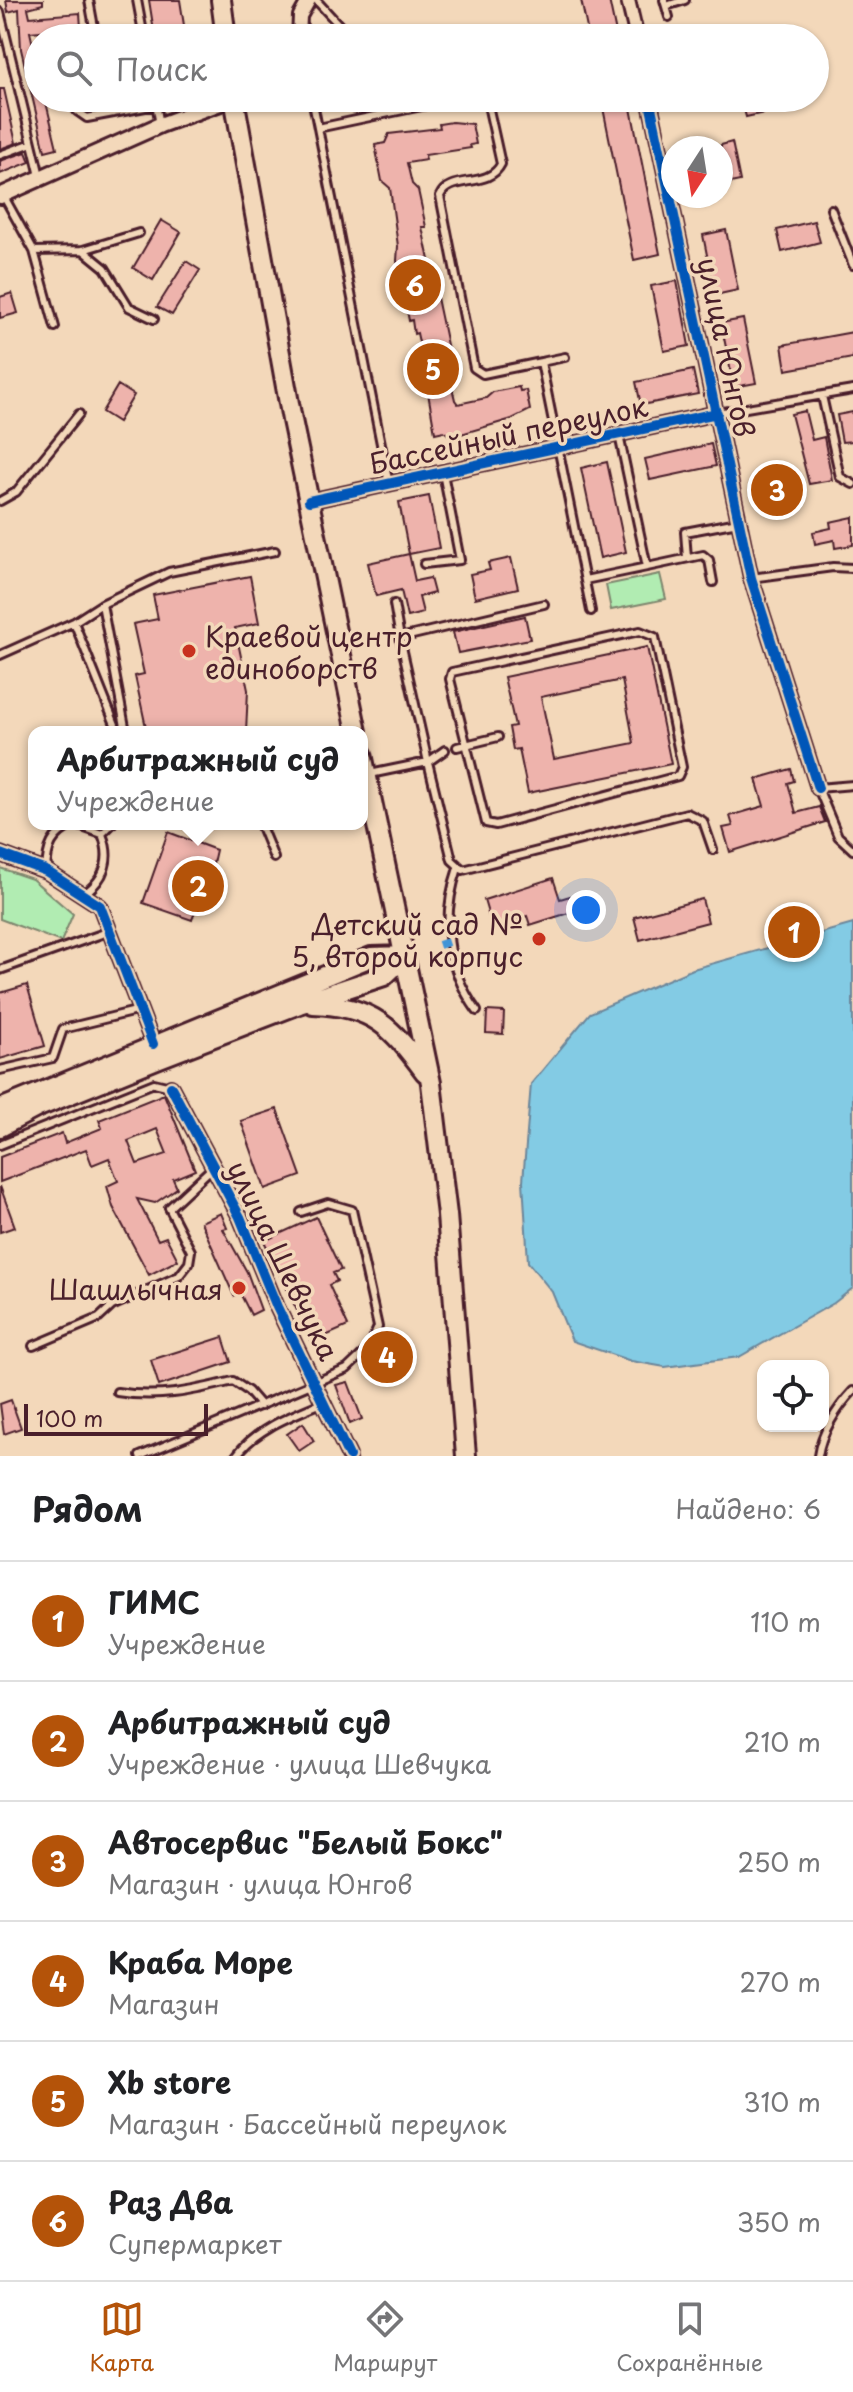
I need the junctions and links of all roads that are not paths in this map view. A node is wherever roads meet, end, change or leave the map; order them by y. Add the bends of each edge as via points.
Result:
1 (89, 0) edge
2 (137, 0) edge
3 (221, 0) edge
4 (309, 0) edge
5 (316, 0) edge
6 (628, 0) edge
7 (685, 0) edge
8 (665, 3) edge
9 (0, 12) edge
10 (669, 17) dead end
11 (93, 24) edge
12 (141, 24) edge
13 (224, 24) edge
14 (300, 24) edge
15 (338, 24) edge
16 (634, 24) edge
17 (24, 110) edge
18 (24, 112) edge
19 (78, 112) edge
20 (111, 112) edge
21 (157, 112) edge
22 (196, 112) edge
23 (238, 112) edge
24 (315, 112) edge
25 (394, 112) edge
26 (490, 112) edge
27 (652, 112) edge
28 (160, 125) junction
29 (318, 128) junction
30 (32, 143) junction
31 (0, 155) edge
32 (41, 178) junction
33 (1, 195) edge
34 (831, 209) dead end
35 (139, 233) dead end
36 (83, 250) junction
37 (34, 251) junction
38 (853, 265) edge
39 (154, 319) dead end
40 (55, 327) dead end
41 (565, 357) dead end
42 (541, 362) junction
43 (853, 390) edge
44 (822, 396) junction
45 (717, 413) junction
46 (79, 414) dead end
47 (619, 435) junction
48 (557, 448) junction
49 (443, 472) junction
50 (389, 484) junction
51 (853, 484) edge
52 (0, 501) edge
53 (309, 501) junction
54 (738, 522) junction
55 (275, 551) dead end
56 (687, 558) junction
57 (424, 564) dead end
58 (647, 567) junction
59 (853, 568) edge
60 (751, 578) junction
61 (585, 580) junction
62 (713, 582) dead end
63 (102, 604) junction
64 (394, 604) dead end
65 (544, 604) dead end
66 (591, 611) dead end
67 (74, 622) junction
68 (400, 638) junction
69 (0, 655) edge
70 (116, 726) edge
71 (125, 726) edge
72 (356, 726) edge
73 (498, 737) dead end
74 (466, 745) junction
75 (457, 747) dead end
76 (445, 750) dead end
77 (428, 762) junction
78 (368, 775) edge
79 (368, 780) edge
80 (853, 785) edge
81 (818, 788) junction
82 (61, 830) edge
83 (91, 830) edge
84 (106, 830) edge
85 (262, 830) edge
86 (102, 834) junction
87 (713, 850) dead end
88 (853, 850) edge
89 (0, 854) edge
90 (274, 858) dead end
91 (458, 868) junction
92 (46, 871) junction
93 (83, 895) junction
94 (110, 931) junction
95 (405, 956) junction
96 (0, 970) edge
97 (299, 1004) junction
98 (140, 1010) junction
99 (477, 1011) dead end
100 (153, 1044) junction
101 (0, 1070) edge
102 (429, 1077) junction
103 (171, 1087) joint
104 (0, 1109) edge
105 (0, 1127) edge
106 (0, 1145) edge
107 (213, 1167) junction
108 (301, 1212) dead end
109 (33, 1346) dead end
110 (315, 1380) junction
111 (853, 1391) edge
112 (117, 1392) dead end
113 (325, 1401) junction
114 (261, 1406) junction
115 (140, 1456) edge
116 (236, 1456) edge
117 (349, 1456) edge
118 (466, 1456) edge
119 (818, 1456) edge

1 - 11 lane
2 - 12 lane
3 - 13 main road
4 - 14 street
5 - 15 lane
6 - 16 street
7 - 8 lane
8 - 10 lane
9 - 17 lane
18 - 30 lane
19 - 20 lane via 87,118
21 - 28 lane
22 - 28 street
23 - 53 main road
24 - 29 lane
25 - 29 lane
26 - 42 lane via 501,164 490,177 450,187 440,196 474,368 483,374
27 - 45 street, улица Юнгов
28 - 32 street
29 - 50 lane
30 - 31 lane
30 - 32 lane
32 - 33 street
33 - 37 lane
34 - 38 lane
35 - 36 lane
36 - 37 lane
36 - 39 lane via 105,268 129,307
37 - 40 lane
41 - 42 lane
42 - 48 lane
43 - 44 lane
44 - 45 lane
44 - 51 lane via 840,477
45 - 47 street, Бассейный переулок
45 - 54 street, улица Юнгов
46 - 52 lane via 16,492
47 - 48 street, Бассейный переулок
47 - 58 lane
48 - 49 street, Бассейный переулок
48 - 61 lane
49 - 50 street, Бассейный переулок
49 - 57 lane via 460,560
50 - 53 street, Бассейный переулок
53 - 72 main road
54 - 56 lane via 685,532
54 - 60 street, улица Юнгов
55 - 63 lane via 169,572
56 - 58 lane
56 - 62 lane via 707,557
58 - 61 lane
59 - 60 lane
60 - 81 street, улица Юнгов
61 - 66 lane
63 - 67 lane
63 - 71 lane
64 - 68 lane
65 - 68 lane
67 - 69 lane
67 - 70 lane
68 - 77 lane
73 - 74 lane
74 - 74 lane via 484,818 491,825 675,779 682,767 655,637 640,631 455,669 450,679
74 - 75 lane
76 - 77 lane
77 - 78 lane
77 - 91 lane
79 - 95 main road
80 - 81 lane
81 - 88 lane via 838,836
82 - 92 lane via 47,849
83 - 86 lane
84 - 86 lane
85 - 90 lane
86 - 93 lane via 108,849 104,875
87 - 91 lane via 703,821 687,813 470,870
89 - 92 street
91 - 99 lane via 447,937 455,974
92 - 93 street
93 - 94 street via 100,906
94 - 96 lane
94 - 98 street
95 - 97 main road via 384,976
95 - 100 main road via 371,957
95 - 102 main road
97 - 102 main road via 369,1014 397,1035
97 - 105 main road
98 - 100 street
98 - 101 lane via 63,1029 53,1058
100 - 104 main road
102 - 118 main road via 448,1227
103 - 106 lane via 154,1083
103 - 107 street, улица Шевчука
107 - 109 lane via 169,1208 191,1251 179,1276
107 - 110 street, улица Шевчука
108 - 110 lane via 328,1203 352,1210 378,1327 369,1348 347,1369
110 - 113 street, улица Шевчука
110 - 114 lane
111 - 119 lane
112 - 114 lane via 144,1397 180,1394 233,1381
113 - 116 lane via 280,1421
113 - 117 street, улица Шевчука
114 - 115 lane

